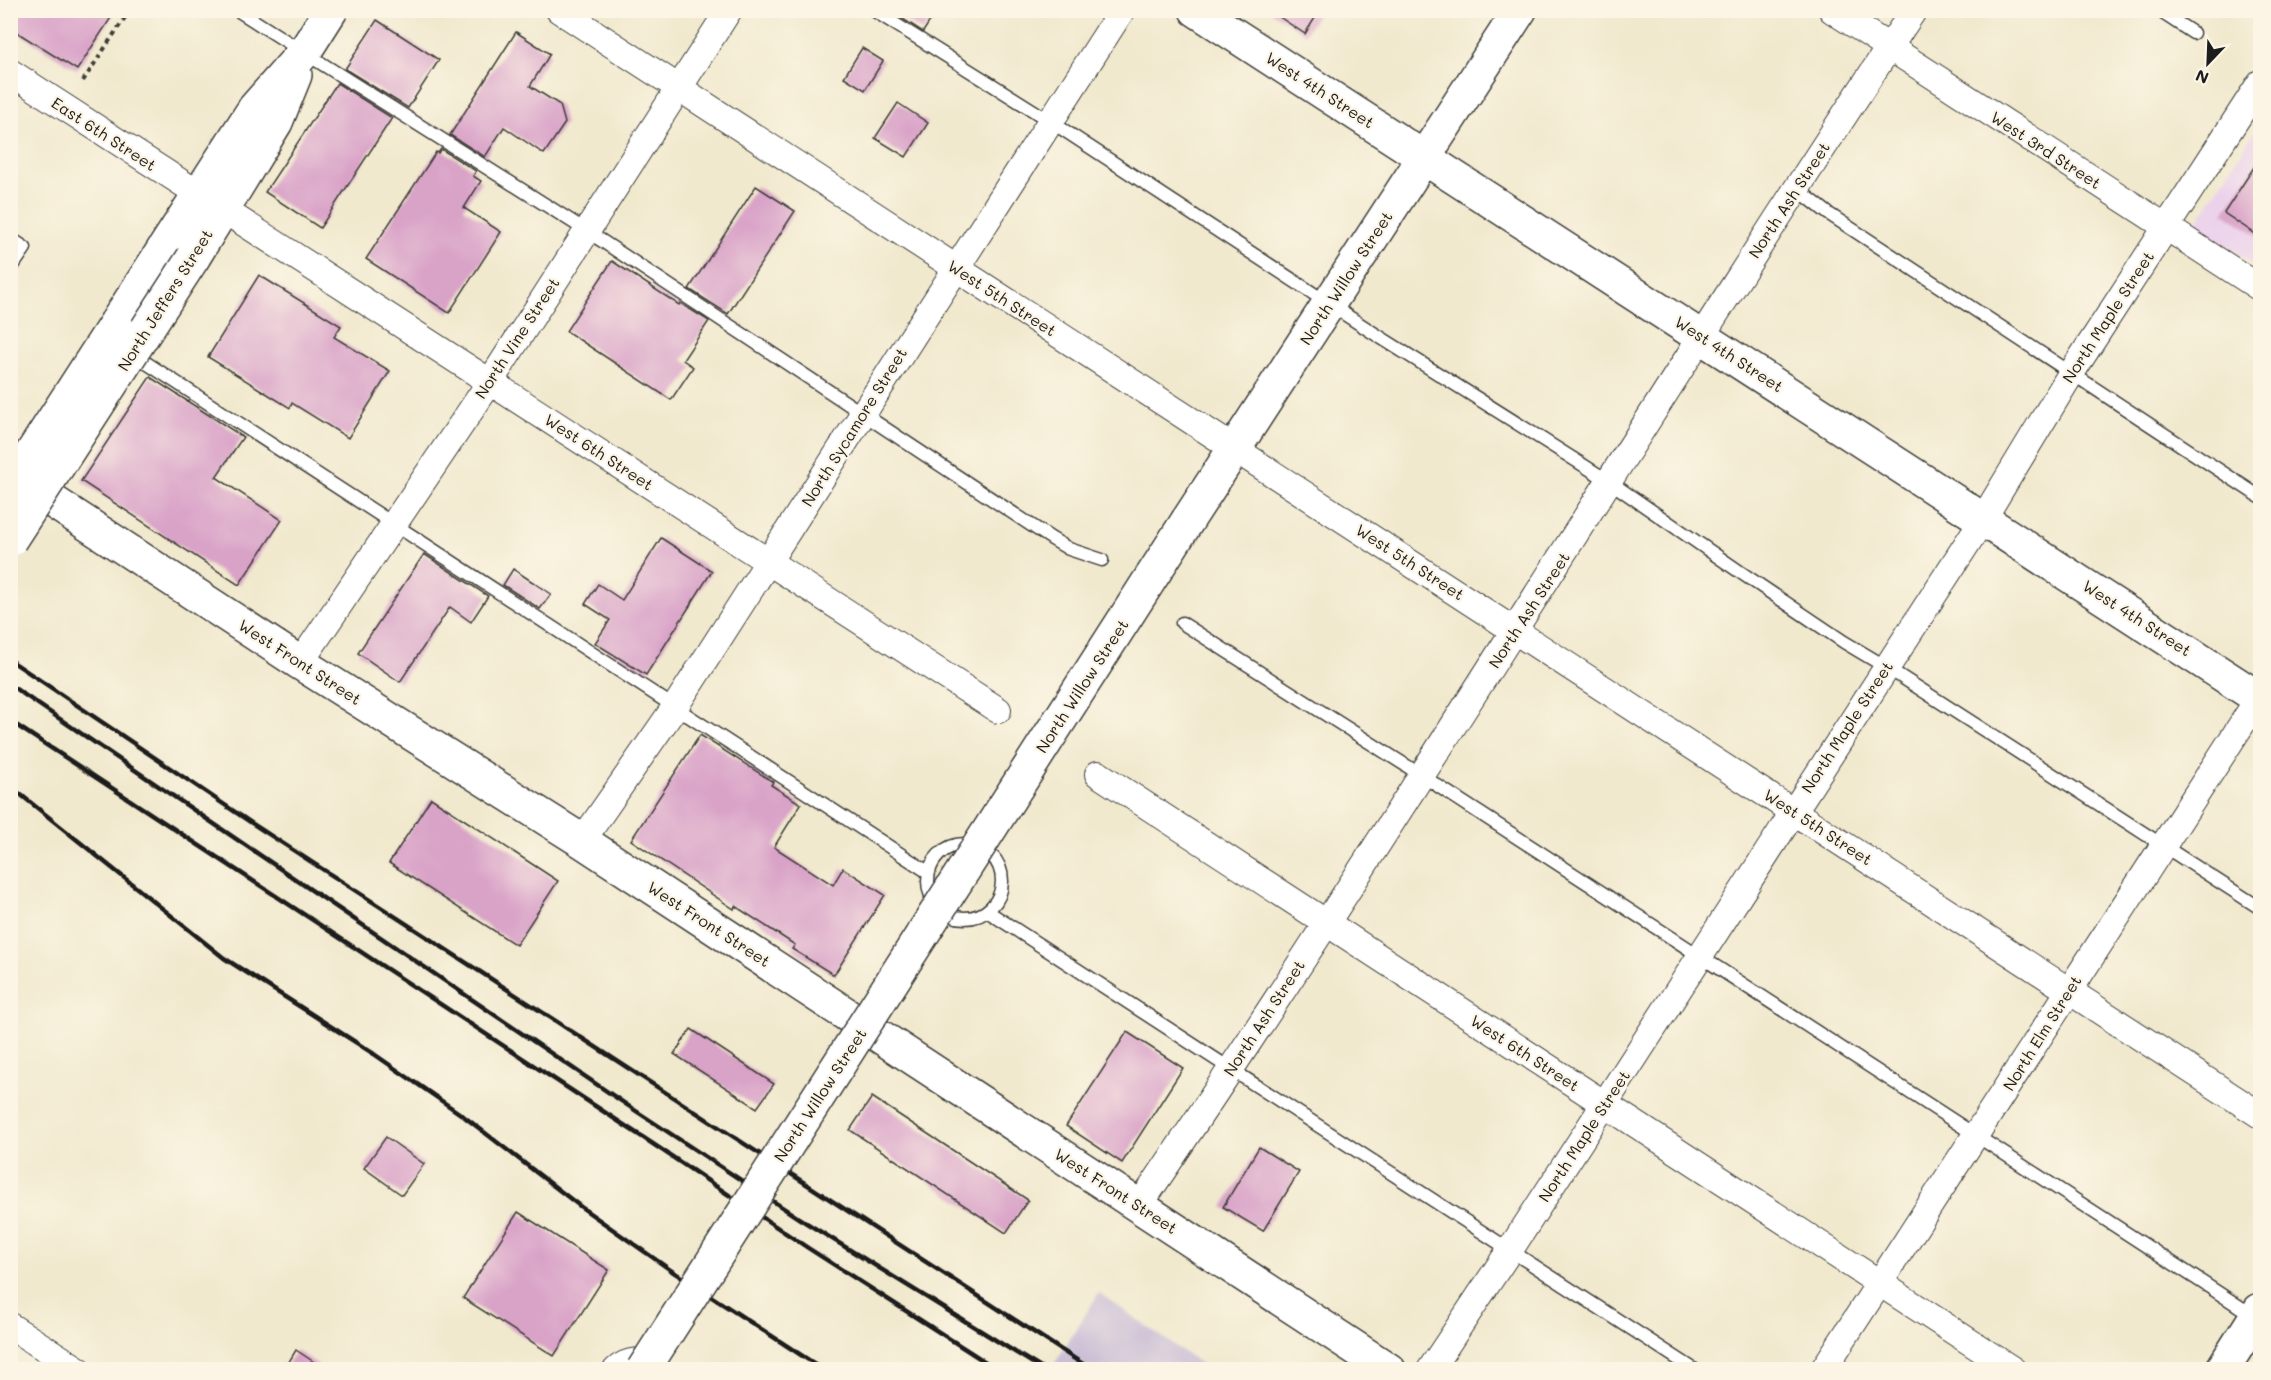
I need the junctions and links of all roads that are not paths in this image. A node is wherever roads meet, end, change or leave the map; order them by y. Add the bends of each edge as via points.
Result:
1 (237, 10) edge
2 (332, 10) edge
3 (559, 10) edge
4 (729, 10) edge
5 (873, 10) edge
6 (1122, 10) edge
7 (1196, 10) edge
8 (1520, 10) edge
9 (1832, 10) edge
10 (1914, 10) edge
11 (2158, 10) edge
12 (2193, 33) dead end
13 (1889, 48) junction
14 (305, 51) junction
15 (10, 72) edge
16 (2260, 83) edge
17 (679, 88) junction
18 (1050, 121) junction
19 (1424, 157) junction
20 (1796, 188) junction
21 (210, 203) junction
22 (2166, 227) junction
23 (587, 231) junction
24 (10, 238) edge
25 (181, 250) junction
26 (956, 267) junction
27 (10, 270) edge
28 (2260, 288) edge
29 (1329, 303) junction
30 (1702, 336) junction
31 (145, 362) dead end
32 (2072, 372) junction
33 (490, 382) junction
34 (862, 414) junction
35 (1235, 448) junction
36 (16, 481) edge
37 (1610, 482) junction
38 (2260, 497) edge
39 (1983, 519) junction
40 (395, 523) junction
41 (10, 540) edge
42 (1102, 560) dead end
43 (769, 561) junction
44 (1182, 623) dead end
45 (1515, 631) junction
46 (300, 663) junction
47 (1886, 667) junction
48 (2260, 698) edge
49 (675, 707) junction
50 (998, 710) dead end
51 (1098, 774) dead end
52 (1421, 775) junction
53 (1793, 811) junction
54 (582, 841) junction
55 (2163, 846) junction
56 (928, 872) junction
57 (2260, 908) edge
58 (987, 911) junction
59 (944, 912) junction
60 (1326, 923) junction
61 (1700, 956) junction
62 (2069, 989) junction
63 (868, 1028) junction
64 (1232, 1069) junction
65 (1604, 1105) junction
66 (2260, 1115) edge
67 (1977, 1136) junction
68 (1138, 1206) junction
69 (1510, 1250) junction
70 (1880, 1283) junction
71 (2259, 1316) edge
72 (10, 1326) edge
73 (79, 1370) edge
74 (616, 1370) edge
75 (642, 1370) edge
76 (655, 1370) edge
77 (1389, 1370) edge
78 (1430, 1370) edge
79 (1695, 1370) edge
80 (1823, 1370) edge
81 (2013, 1370) edge
82 (2222, 1370) edge

1 - 14 lane
2 - 14 main road, North Jeffers Street
3 - 17 street, West 5th Street
4 - 17 street, North Vine Street
5 - 18 lane
6 - 18 street, North Sycamore Street
7 - 19 main road, West 4th Street
8 - 19 main road, North Willow Street
9 - 13 street, West 3rd Street
10 - 13 street, North Ash Street
11 - 12 lane
13 - 20 street, North Ash Street
13 - 22 street, West 3rd Street
14 - 21 main road, North Jeffers Street via 254,109
14 - 23 lane
15 - 21 street, East 6th Street
16 - 22 street, North Maple Street
17 - 23 street, North Vine Street
17 - 26 street, West 5th Street
18 - 26 street, North Sycamore Street
18 - 29 lane
19 - 29 main road, North Willow Street
19 - 30 main road, West 4th Street
20 - 30 street, North Ash Street
20 - 32 lane via 1829,214
21 - 25 main road, North Jeffers Street
21 - 33 street, West 6th Street
22 - 28 street, West 3rd Street
22 - 32 street, North Maple Street
23 - 33 street, North Vine Street
23 - 34 lane
24 - 27 lane via 25,248
25 - 36 main road, North Jeffers Street, bridge
25 - 41 main road, North Jeffers Street, bridge
26 - 34 street, North Sycamore Street
26 - 35 street, West 5th Street
29 - 35 main road, North Willow Street
29 - 37 lane
30 - 37 street, North Ash Street
30 - 39 main road, West 4th Street
31 - 40 lane
32 - 38 lane
32 - 39 street, North Maple Street
33 - 40 street, North Vine Street
33 - 43 street, West 6th Street
34 - 42 lane via 1052,539
34 - 43 street, North Sycamore Street
35 - 45 street, West 5th Street
35 - 75 main road, North Willow Street, bridge
36 - 46 main road, West Front Street
37 - 45 street, North Ash Street
37 - 47 lane via 1761,587
39 - 47 street, North Maple Street
39 - 48 main road, West 4th Street
40 - 46 street, North Vine Street
40 - 49 lane
43 - 49 street, North Sycamore Street
43 - 50 street, West 6th Street
44 - 52 lane
45 - 52 street, North Ash Street
45 - 53 street, West 5th Street
46 - 54 main road, West Front Street
47 - 53 street, North Maple Street
47 - 55 lane
48 - 55 street, North Elm Street
49 - 54 street, North Sycamore Street
49 - 56 lane
51 - 60 street, West 6th Street
52 - 60 street, North Ash Street
52 - 61 lane
53 - 61 street, North Maple Street
53 - 62 street, West 5th Street
54 - 63 main road, West Front Street
55 - 57 lane
55 - 62 street, North Elm Street
56 - 58 lane via 939,853 953,845 979,846 994,859 1002,875 997,899
56 - 59 lane via 927,885 934,903
58 - 59 lane via 958,918
58 - 64 lane
59 - 63 street, North Willow Street
60 - 64 street, North Ash Street
60 - 65 street, West 6th Street
61 - 65 street, North Maple Street
61 - 67 lane
62 - 66 street, West 5th Street
62 - 67 street, North Elm Street
63 - 68 main road, West Front Street
64 - 68 street, North Ash Street
64 - 69 lane
65 - 69 street, North Maple Street
65 - 70 street, West 6th Street
67 - 70 street, North Elm Street
67 - 71 lane
68 - 77 main road, West Front Street
69 - 78 street, North Maple Street
69 - 79 lane
70 - 80 street, North Elm Street
70 - 81 street, West 6th Street
71 - 82 main road
72 - 73 street
74 - 76 street via 622,1364 636,1361

